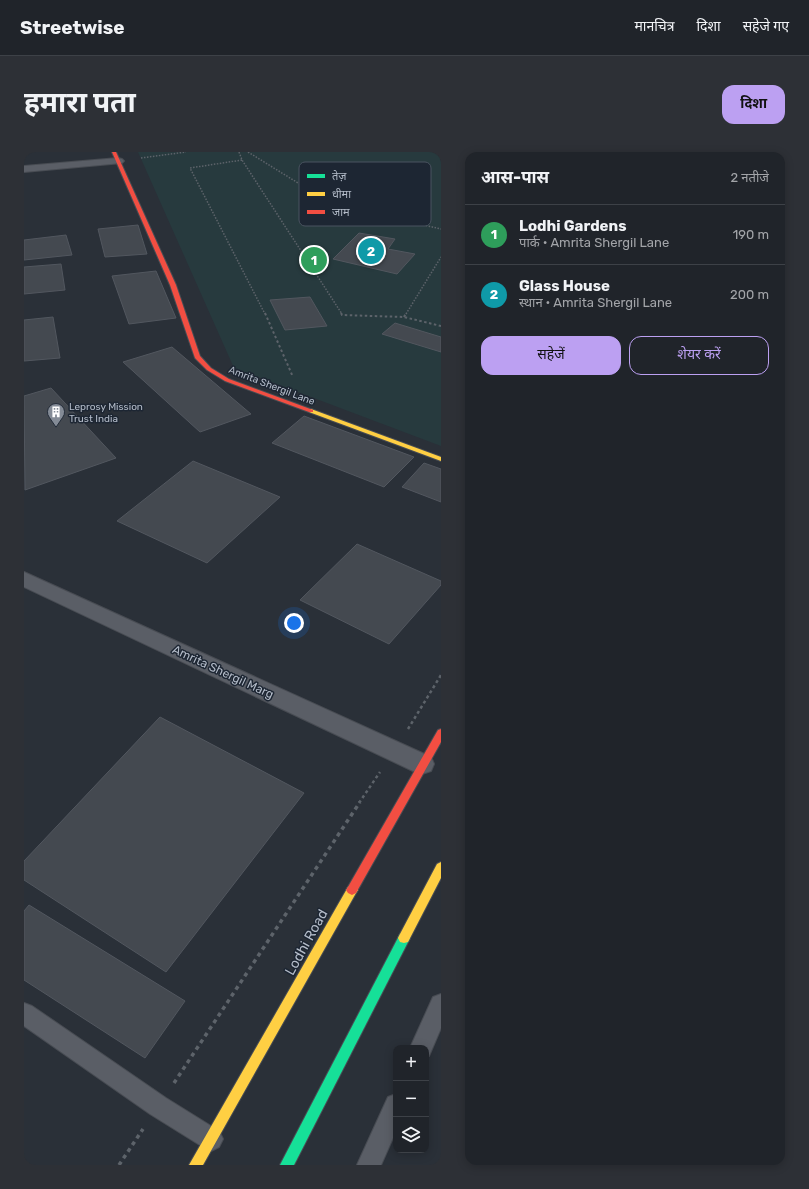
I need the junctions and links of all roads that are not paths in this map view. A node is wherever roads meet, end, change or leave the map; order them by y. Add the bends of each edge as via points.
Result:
1 (116, 156) edge
2 (24, 169) edge
3 (441, 460) edge
4 (24, 579) edge
5 (441, 733) edge
6 (422, 764) junction
7 (441, 867) edge
8 (441, 1004) edge
9 (24, 1013) edge
10 (423, 1045) edge
11 (393, 1112) edge
12 (211, 1139) junction
13 (196, 1165) edge
14 (287, 1165) edge
15 (369, 1165) edge

1 - 2 street
1 - 3 street, Amrita Shergil Lane via 173,285 197,356 204,366 232,382
4 - 6 street, Amrita Shergil Marg
5 - 6 street, Lodhi Road
6 - 12 street, Lodhi Road
7 - 14 street
8 - 10 lane
9 - 12 lane via 158,1106
11 - 15 lane
12 - 13 street, Lodhi Road

